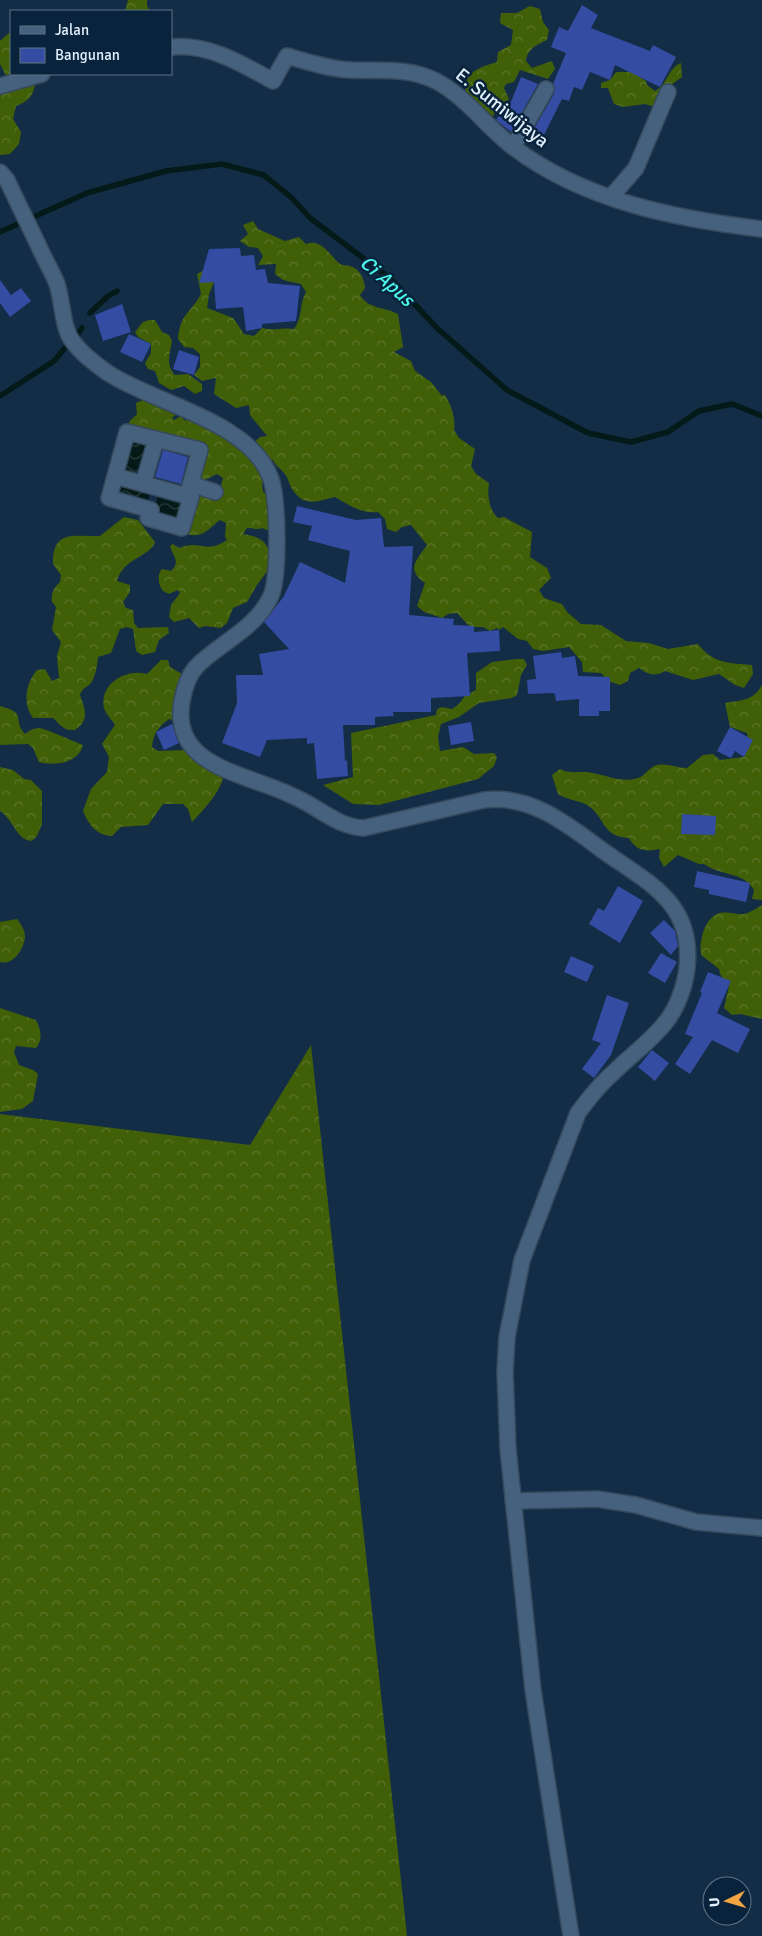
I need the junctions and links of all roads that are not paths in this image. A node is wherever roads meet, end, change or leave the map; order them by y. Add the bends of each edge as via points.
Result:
1 (172, 47) edge
2 (38, 75) edge
3 (0, 86) edge
4 (546, 89) dead end
5 (668, 92) dead end
6 (513, 147) junction
7 (3, 176) edge
8 (611, 197) junction
9 (762, 229) edge
10 (156, 440) junction
11 (115, 476) junction
12 (150, 486) junction
13 (189, 490) junction
14 (215, 492) dead end
15 (151, 510) junction
16 (513, 1501) junction
17 (762, 1528) edge
18 (570, 1936) edge

1 - 6 street, E. Sumiwijaya via 195,48 234,59 273,81 287,56 348,70 415,72 455,94
2 - 3 street
4 - 6 street
5 - 8 street via 636,168
6 - 8 street, E. Sumiwijaya via 556,176
7 - 16 street via 57,284 71,340 108,373 141,392 233,434 250,447 270,478 275,501 277,558 270,598 251,622 194,668 183,695 181,718 190,747 199,756 291,794 354,828 497,798 524,803 558,819 649,884 671,903 683,922 688,958 686,977 677,1002 666,1022 592,1094 578,1113 522,1260 507,1337 505,1372 505,1414
8 - 9 street, E. Sumiwijaya via 706,223
10 - 11 street via 127,432
10 - 12 street
10 - 13 street via 200,450
11 - 12 street
11 - 15 street via 109,498
12 - 13 street
12 - 15 street
13 - 14 street
13 - 15 street via 191,497 182,528 148,518
16 - 17 street via 597,1499 636,1505 696,1522
16 - 18 street via 533,1690

